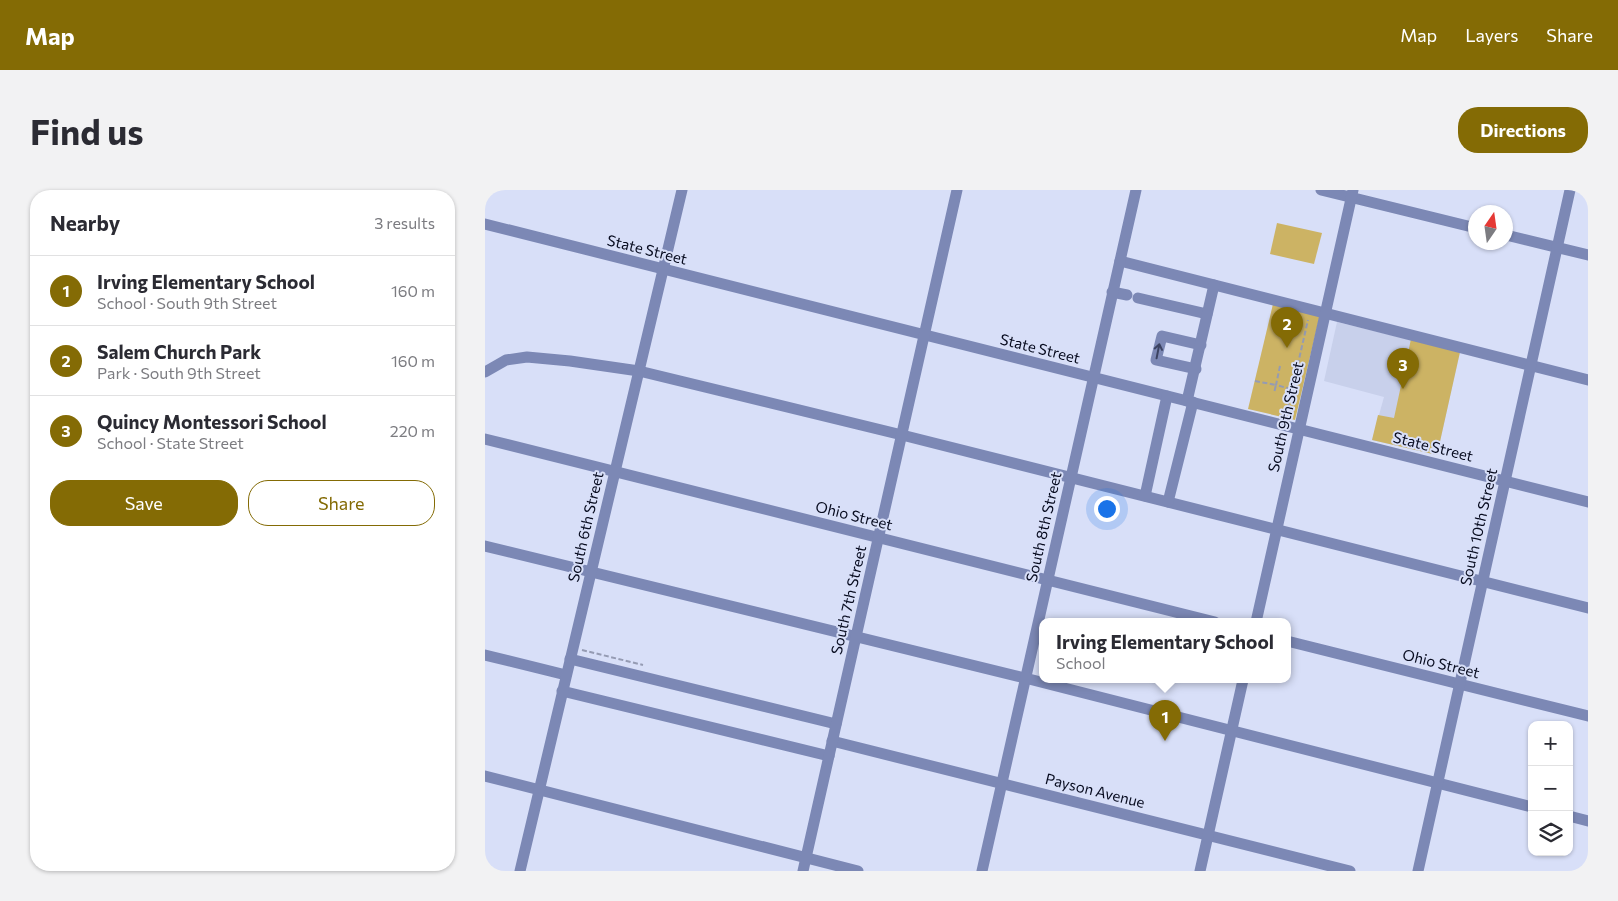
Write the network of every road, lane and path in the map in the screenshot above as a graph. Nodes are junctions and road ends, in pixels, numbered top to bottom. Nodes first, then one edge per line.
1 (682, 190) edge
2 (957, 190) edge
3 (1136, 190) edge
4 (1321, 190) edge
5 (1570, 190) edge
6 (1352, 194) edge
7 (485, 224) edge
8 (1468, 226) edge
9 (1513, 237) edge
10 (1557, 248) junction
11 (1588, 255) edge
12 (1119, 261) junction
13 (663, 269) junction
14 (1214, 284) junction
15 (1112, 292) junction
16 (1311, 309) junction
17 (1325, 313) junction
18 (1207, 314) junction
19 (924, 335) junction
20 (1201, 346) junction
21 (1280, 366) dead end
22 (1531, 366) junction
23 (1196, 368) junction
24 (639, 371) junction
25 (485, 372) edge
26 (1093, 377) junction
27 (1588, 380) edge
28 (1255, 381) dead end
29 (1276, 386) junction
30 (1292, 389) junction
31 (1274, 393) dead end
32 (1307, 393) junction
33 (1167, 396) junction
34 (1190, 402) junction
35 (1284, 425) junction
36 (1299, 429) junction
37 (902, 435) junction
38 (485, 439) edge
39 (615, 472) junction
40 (1071, 477) junction
41 (1505, 481) junction
42 (1145, 496) junction
43 (1167, 502) junction
44 (1588, 502) edge
45 (1276, 530) junction
46 (879, 538) junction
47 (485, 546) edge
48 (591, 571) junction
49 (1047, 580) junction
50 (1483, 581) junction
51 (1588, 608) edge
52 (1199, 618) edge
53 (1257, 618) edge
54 (856, 636) junction
55 (1291, 641) edge
56 (485, 655) edge
57 (570, 659) junction
58 (566, 675) junction
59 (1025, 678) junction
60 (1039, 682) edge
61 (1044, 683) edge
62 (1242, 683) edge
63 (1460, 684) junction
64 (563, 691) junction
65 (1588, 716) edge
66 (836, 724) junction
67 (1231, 731) junction
68 (832, 741) junction
69 (829, 756) junction
70 (485, 776) edge
71 (1438, 783) junction
72 (1002, 784) junction
73 (539, 789) junction
74 (1528, 806) edge
75 (1573, 817) edge
76 (1588, 821) edge
77 (1208, 835) junction
78 (805, 858) junction
79 (520, 871) edge
80 (803, 871) edge
81 (858, 871) edge
82 (982, 871) edge
83 (1199, 871) edge
84 (1350, 871) edge
85 (1418, 871) edge

1 - 13 street, South 6th Street
2 - 19 street, South 7th Street
3 - 12 street, South 8th Street
4 - 6 street
5 - 10 street, South 10th Street
6 - 8 street
6 - 17 street, South 9th Street
7 - 13 street, State Street
9 - 10 street
10 - 11 street
10 - 22 street, South 10th Street
12 - 14 street
12 - 15 street, South 8th Street
13 - 19 street, State Street
13 - 24 street, South 6th Street
14 - 16 street
14 - 18 street
15 - 18 street
15 - 26 street, South 8th Street
16 - 17 street
16 - 30 path
17 - 22 street
17 - 32 street, South 9th Street
18 - 20 street
19 - 26 street, State Street
19 - 37 street, South 7th Street
20 - 23 street
23 -> 20 street
21 - 29 path
22 - 27 street
22 - 41 street, South 10th Street
23 - 34 street
24 - 25 street
24 - 37 street
24 - 39 street, South 6th Street
26 - 33 street, State Street
26 - 40 street, South 8th Street
28 - 29 path
29 - 30 path
29 - 31 path
30 - 32 path
30 - 35 path
32 - 36 street, South 9th Street
33 - 34 street, State Street
33 - 42 street
34 - 35 street, State Street
34 - 43 street
35 - 36 street, State Street
36 - 41 street, State Street
36 - 45 street, South 9th Street
37 - 40 street
37 - 46 street, South 7th Street
38 - 39 street, Ohio Street
39 - 46 street, Ohio Street
39 - 48 street, South 6th Street
40 - 42 street
40 - 49 street, South 8th Street
41 - 44 street, State Street
41 - 50 street, South 10th Street
42 - 43 street
43 - 45 street
45 - 50 street
45 - 53 street, South 9th Street
46 - 49 street, Ohio Street
46 - 54 street, South 7th Street
47 - 48 street
48 - 54 street
48 - 57 street, South 6th Street
49 - 52 street, Ohio Street
49 - 59 street, South 8th Street
50 - 51 street
50 - 63 street, South 10th Street
54 - 59 street
54 - 66 street, South 7th Street
55 - 63 street, Ohio Street
56 - 58 street
57 - 58 street, South 6th Street
57 - 66 street
58 - 64 street, South 6th Street
59 - 60 street
59 - 72 street, South 8th Street
61 - 67 street
62 - 67 street
63 - 65 street, Ohio Street
63 - 71 street, South 10th Street
64 - 69 street
64 - 73 street, South 6th Street
66 - 68 street, South 7th Street
67 - 71 street
67 - 77 street
68 - 69 street, South 7th Street
68 - 72 street, Payson Avenue
69 - 78 street, South 7th Street
70 - 73 street
71 - 74 street
71 - 85 street, South 10th Street
72 - 77 street, Payson Avenue
72 - 82 street, South 8th Street
73 - 78 street
73 - 79 street, South 6th Street
75 - 76 street
77 - 83 street
77 - 84 street, Payson Avenue
78 - 80 street, South 7th Street
78 - 81 street

